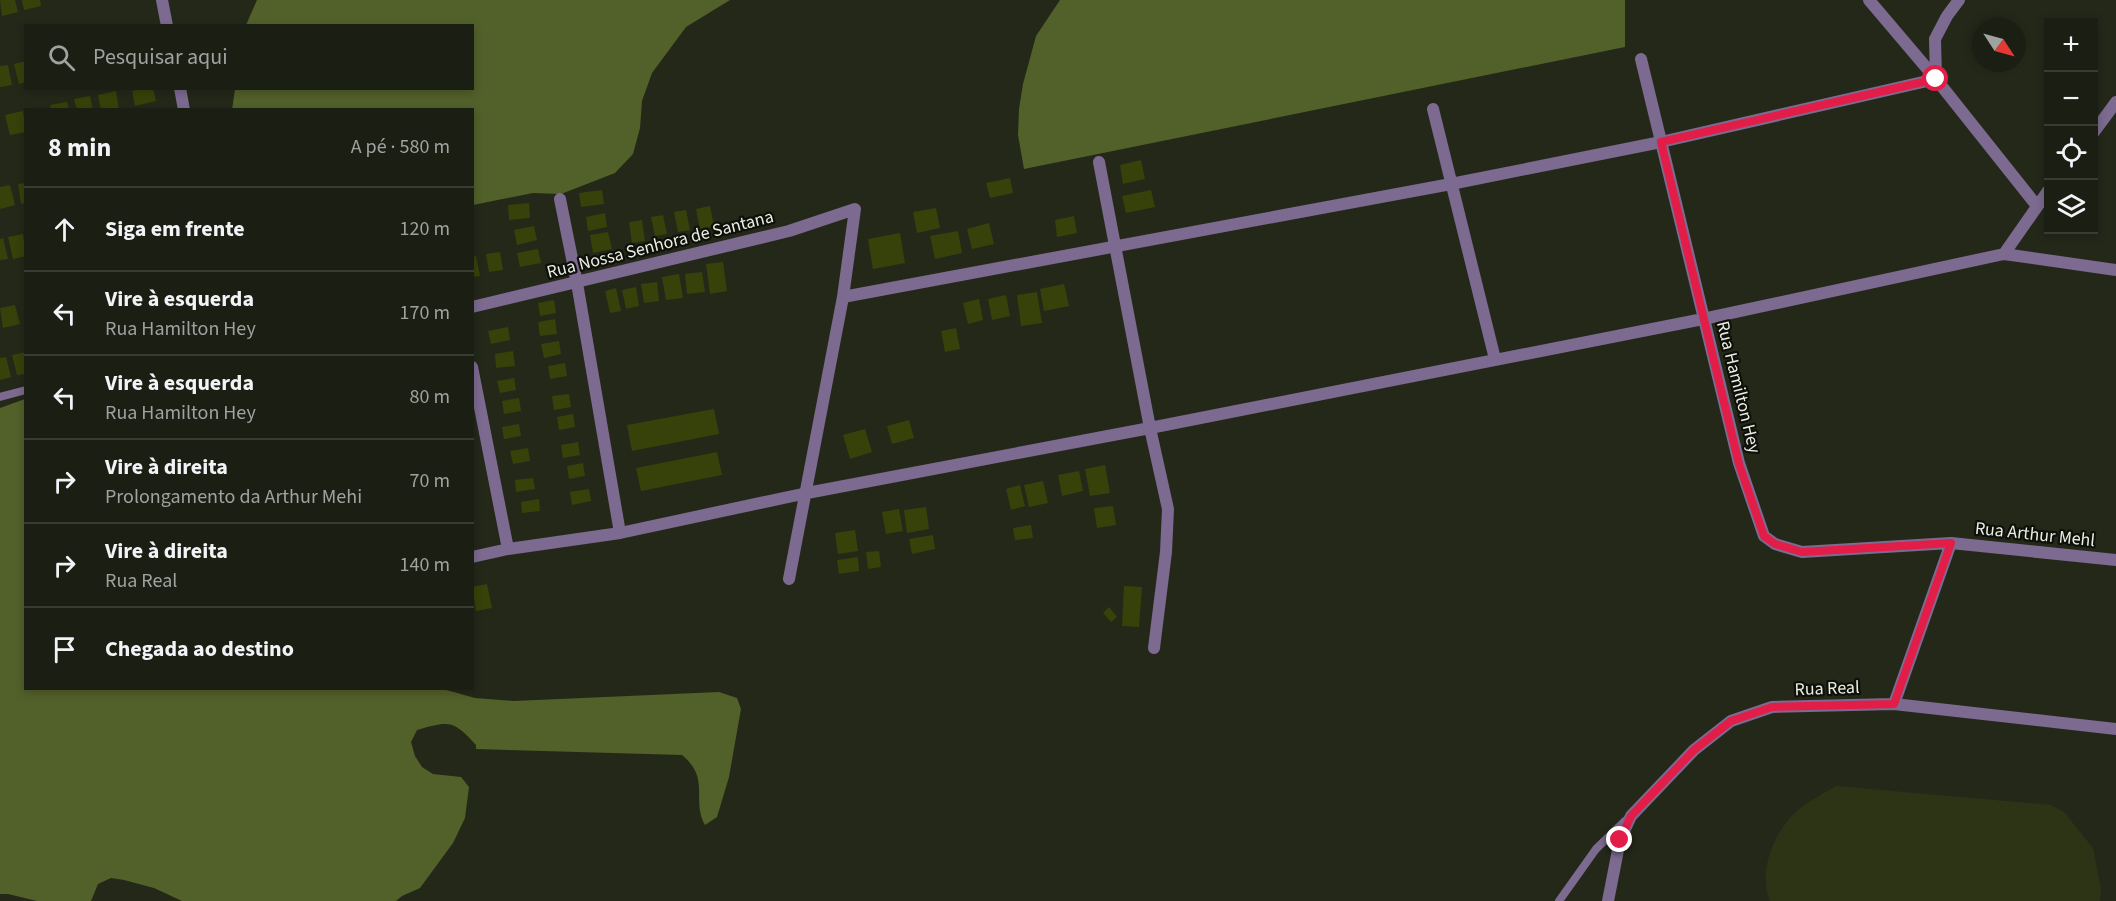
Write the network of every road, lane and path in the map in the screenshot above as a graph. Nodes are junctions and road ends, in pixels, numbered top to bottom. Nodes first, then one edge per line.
1 (162, 0) edge
2 (1869, 0) edge
3 (1959, 0) edge
4 (167, 24) edge
5 (1641, 59) dead end
6 (1936, 79) junction
7 (180, 90) edge
8 (2116, 102) edge
9 (184, 108) edge
10 (1433, 109) dead end
11 (2098, 127) edge
12 (1661, 142) junction
13 (1099, 162) dead end
14 (1451, 184) junction
15 (2044, 197) edge
16 (560, 199) dead end
17 (2037, 206) junction
18 (1116, 246) junction
19 (2004, 254) junction
20 (2116, 270) edge
21 (577, 282) junction
22 (843, 297) junction
23 (474, 308) edge
24 (1703, 319) junction
25 (1495, 359) junction
26 (474, 377) edge
27 (24, 391) edge
28 (0, 397) edge
29 (1150, 428) junction
30 (807, 493) junction
31 (620, 533) junction
32 (1951, 543) junction
33 (508, 549) junction
34 (474, 557) edge
35 (2116, 560) edge
36 (789, 579) dead end
37 (1154, 648) dead end
38 (1894, 704) junction
39 (2116, 729) edge
40 (1631, 816) junction
41 (1559, 901) edge
42 (1608, 901) edge

1 - 4 street
2 - 6 street
3 - 6 street
5 - 12 street, Rua Hamilton Hey
6 - 12 street
6 - 17 street
7 - 9 street
8 - 11 street
10 - 14 street
12 - 14 street
12 - 24 street, Rua Hamilton Hey
13 - 18 street
14 - 18 street
14 - 25 street
15 - 17 street
16 - 21 street
17 - 19 street
18 - 22 street
18 - 29 street
19 - 20 street
19 - 24 street
21 - 22 street, Rua Nossa Senhora de Santana
21 - 23 street, Rua Nossa Senhora de Santana
21 - 31 street
22 - 30 street
24 - 25 street
24 - 32 street, Rua Hamilton Hey
25 - 29 street
26 - 33 street
27 - 28 lane
29 - 30 street
29 - 37 street
30 - 31 street
30 - 36 street
31 - 33 street
32 - 35 street, Rua Arthur Mehl
32 - 38 street
33 - 34 street
38 - 39 street, Rua Real
38 - 40 street, Rua Real
40 - 41 lane
40 - 42 street, Rua Real

